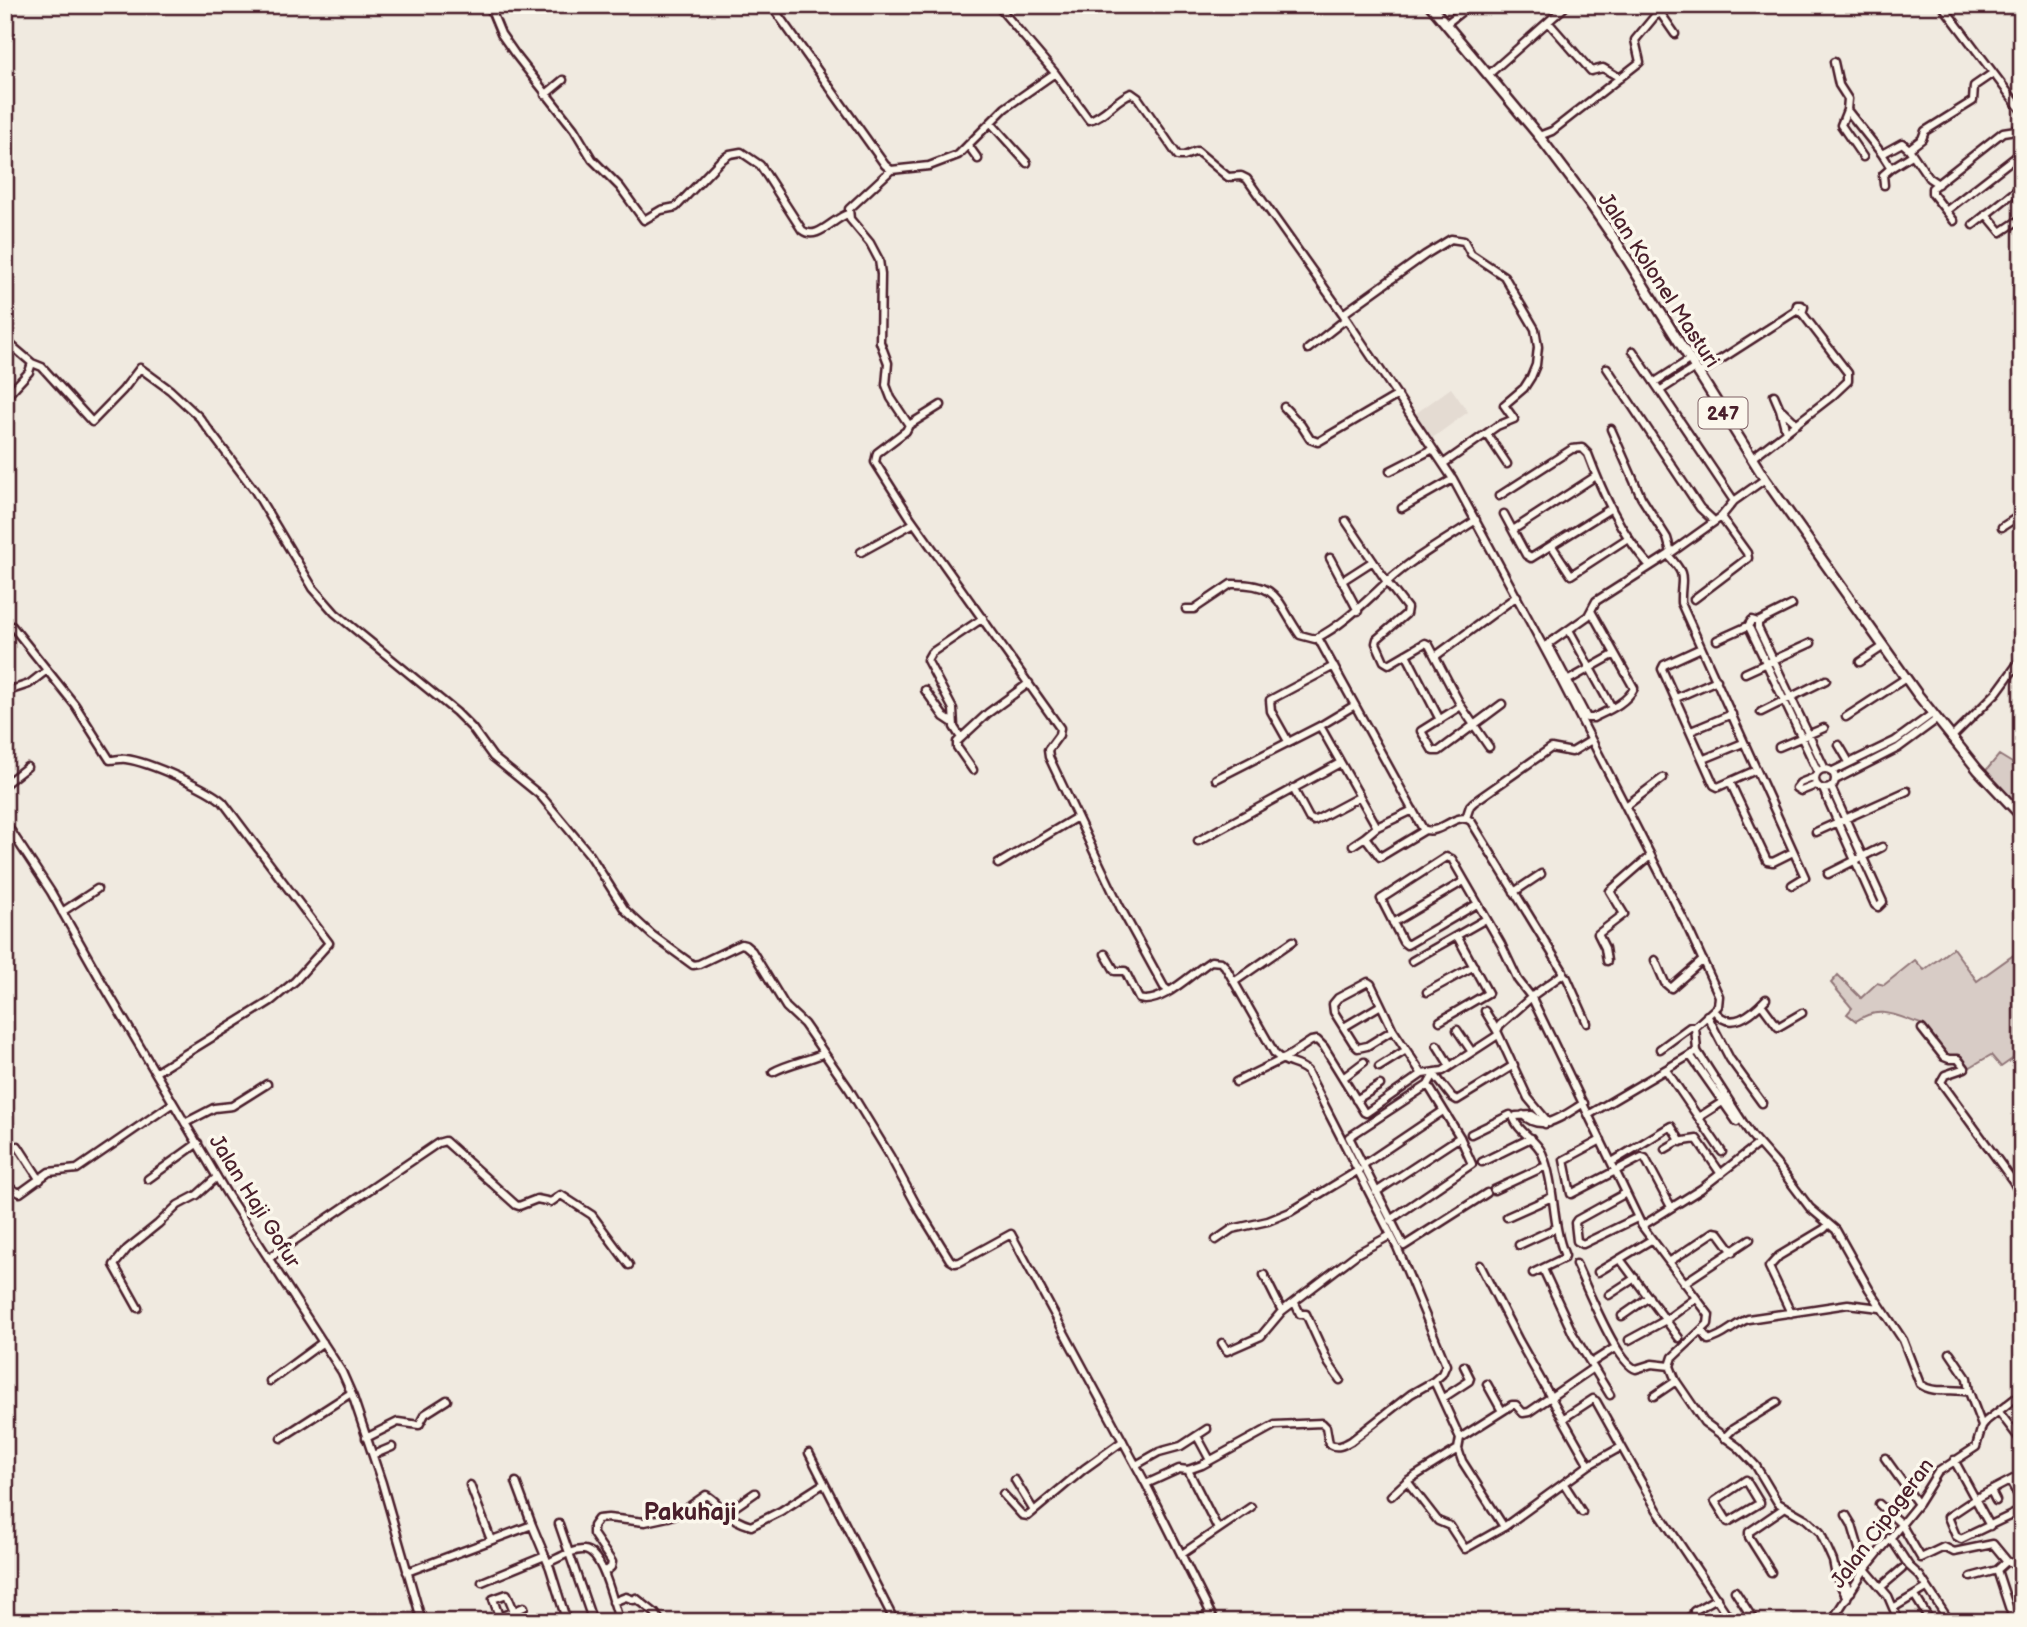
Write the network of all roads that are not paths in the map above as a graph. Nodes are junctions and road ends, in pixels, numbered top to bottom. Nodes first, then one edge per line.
1 (489, 5) edge
2 (771, 5) edge
3 (997, 5) edge
4 (1430, 5) edge
5 (1470, 5) edge
6 (1567, 5) edge
7 (1942, 5) edge
8 (1662, 8) edge
9 (1549, 23) junction
10 (1446, 24) junction
11 (1675, 34) dead end
12 (1834, 62) dead end
13 (1055, 73) junction
14 (1993, 73) junction
15 (1489, 75) junction
16 (1620, 78) junction
17 (563, 80) dead end
18 (545, 94) junction
19 (1847, 110) junction
20 (2022, 111) edge
21 (991, 123) junction
22 (2022, 129) edge
23 (1539, 136) junction
24 (968, 145) junction
25 (1911, 152) junction
26 (2022, 152) edge
27 (1882, 154) junction
28 (1863, 158) dead end
29 (978, 159) dead end
30 (1027, 163) dead end
31 (1891, 168) junction
32 (891, 170) junction
33 (1938, 184) junction
34 (1884, 185) dead end
35 (2022, 186) edge
36 (1946, 211) junction
37 (848, 214) junction
38 (1986, 214) junction
39 (2022, 218) edge
40 (1954, 221) dead end
41 (1973, 225) dead end
42 (1344, 317) junction
43 (5, 340) edge
44 (1308, 349) dead end
45 (1633, 351) dead end
46 (32, 363) junction
47 (1694, 367) junction
48 (1607, 368) dead end
49 (1675, 369) junction
50 (1680, 377) junction
51 (1655, 382) junction
52 (1661, 390) junction
53 (1773, 395) dead end
54 (1398, 396) junction
55 (5, 398) edge
56 (941, 405) dead end
57 (1284, 407) dead end
58 (1780, 409) junction
59 (1797, 424) junction
60 (909, 425) junction
61 (1611, 429) dead end
62 (1786, 432) junction
63 (1486, 434) junction
64 (1433, 449) junction
65 (1752, 458) junction
66 (1443, 464) junction
67 (1507, 464) dead end
68 (1390, 471) dead end
69 (1596, 476) junction
70 (1453, 479) junction
71 (1765, 479) junction
72 (1499, 496) dead end
73 (1734, 501) junction
74 (1402, 508) dead end
75 (1610, 509) junction
76 (1503, 514) dead end
77 (2022, 514) edge
78 (1721, 517) junction
79 (1346, 520) dead end
80 (1476, 520) junction
81 (1714, 521) junction
82 (915, 523) junction
83 (2001, 527) dead end
84 (1513, 530) junction
85 (1628, 538) junction
86 (1552, 547) junction
87 (861, 552) dead end
88 (1670, 553) junction
89 (1329, 558) dead end
90 (1373, 561) junction
91 (1648, 565) junction
92 (1342, 581) junction
93 (1387, 582) junction
94 (1517, 596) junction
95 (1694, 599) dead end
96 (1792, 605) dead end
97 (1186, 609) dead end
98 (1358, 611) junction
99 (1591, 611) junction
100 (983, 618) junction
101 (1758, 625) junction
102 (12, 626) dead end
103 (1749, 627) junction
104 (1569, 630) junction
105 (1318, 638) junction
106 (1717, 640) dead end
107 (1811, 643) dead end
108 (1546, 645) junction
109 (1884, 646) junction
110 (1701, 648) junction
111 (1406, 654) junction
112 (1615, 654) junction
113 (1437, 655) junction
114 (2022, 658) edge
115 (1860, 662) dead end
116 (1771, 664) junction
117 (1334, 666) junction
118 (1590, 669) junction
119 (47, 670) junction
120 (1745, 673) dead end
121 (1906, 678) junction
122 (1717, 680) junction
123 (1826, 680) dead end
124 (1567, 681) junction
125 (1029, 683) junction
126 (925, 690) dead end
127 (5, 692) edge
128 (1676, 698) junction
129 (1789, 702) junction
130 (1502, 704) dead end
131 (1355, 705) junction
132 (1461, 706) junction
133 (1612, 708) junction
134 (1761, 712) dead end
135 (1732, 714) junction
136 (1846, 717) dead end
137 (1934, 717) junction
138 (1440, 720) junction
139 (953, 723) junction
140 (1473, 725) junction
141 (1320, 726) junction
142 (1920, 727) junction
143 (1824, 729) dead end
144 (1691, 731) junction
145 (1951, 737) junction
146 (961, 738) junction
147 (1807, 739) junction
148 (1590, 741) junction
149 (1289, 743) junction
150 (1743, 743) junction
151 (1839, 745) dead end
152 (1489, 747) dead end
153 (1779, 747) dead end
154 (1866, 754) junction
155 (1704, 759) junction
156 (1340, 762) junction
157 (1849, 762) junction
158 (1871, 762) junction
159 (27, 767) dead end
160 (972, 770) dead end
161 (1756, 770) junction
162 (1821, 777) junction
163 (1663, 778) dead end
164 (1216, 779) dead end
165 (1835, 779) junction
166 (1730, 782) junction
167 (5, 784) edge
168 (1831, 787) junction
169 (1293, 788) junction
170 (1907, 791) dead end
171 (1359, 797) junction
172 (1626, 806) junction
173 (1413, 810) junction
174 (1077, 817) junction
175 (2022, 817) edge
176 (1466, 818) junction
177 (5, 821) edge
178 (1843, 821) junction
179 (1377, 827) junction
180 (1425, 830) junction
181 (1816, 832) dead end
182 (1365, 837) junction
183 (1198, 841) dead end
184 (1353, 845) dead end
185 (1882, 847) dead end
186 (1793, 852) junction
187 (1649, 857) junction
188 (1857, 858) junction
189 (998, 864) dead end
190 (1541, 874) dead end
191 (1828, 874) dead end
192 (1464, 881) junction
193 (1792, 885) dead end
194 (97, 889) dead end
195 (1514, 892) junction
196 (1477, 904) junction
197 (62, 912) junction
198 (1486, 919) junction
199 (1393, 922) junction
200 (1457, 936) junction
201 (1293, 941) dead end
202 (1105, 954) dead end
203 (1655, 960) dead end
204 (1703, 960) junction
205 (1412, 961) dead end
206 (1607, 961) dead end
207 (1474, 966) junction
208 (1563, 974) junction
209 (1234, 982) junction
210 (1169, 991) junction
211 (1427, 992) dead end
212 (1532, 998) junction
213 (1381, 1005) junction
214 (1714, 1010) junction
215 (1485, 1012) dead end
216 (1802, 1013) dead end
217 (1707, 1015) junction
218 (1440, 1021) dead end
219 (1587, 1023) dead end
220 (1344, 1027) junction
221 (1695, 1027) junction
222 (1922, 1029) dead end
223 (1393, 1030) junction
224 (1457, 1030) dead end
225 (1498, 1033) junction
226 (1437, 1045) dead end
227 (1660, 1049) dead end
228 (1406, 1050) junction
229 (1472, 1052) junction
230 (824, 1053) junction
231 (1693, 1053) junction
232 (1292, 1054) junction
233 (1280, 1060) junction
234 (1364, 1062) dead end
235 (1514, 1065) junction
236 (1299, 1066) junction
237 (1450, 1066) junction
238 (1379, 1067) dead end
239 (1666, 1070) junction
240 (156, 1072) junction
241 (773, 1072) dead end
242 (1422, 1074) junction
243 (1434, 1074) junction
244 (1343, 1078) junction
245 (1236, 1083) dead end
246 (267, 1084) dead end
247 (1380, 1085) dead end
248 (1428, 1085) junction
249 (1356, 1100) junction
250 (1725, 1100) junction
251 (173, 1103) junction
252 (1584, 1103) junction
253 (1762, 1103) dead end
254 (1443, 1111) junction
255 (1590, 1114) junction
256 (1516, 1116) junction
257 (1699, 1117) junction
258 (185, 1122) junction
259 (1547, 1123) junction
260 (1740, 1126) dead end
261 (1471, 1134) dead end
262 (1460, 1137) junction
263 (1531, 1138) junction
264 (1601, 1140) junction
265 (1681, 1142) junction
266 (198, 1143) junction
267 (1758, 1144) junction
268 (18, 1146) dead end
269 (1665, 1149) dead end
270 (1721, 1152) dead end
271 (1482, 1162) dead end
272 (1612, 1162) junction
273 (1546, 1166) junction
274 (1361, 1168) junction
275 (1616, 1170) junction
276 (1721, 1174) junction
277 (2022, 1174) edge
278 (217, 1177) junction
279 (148, 1179) dead end
280 (40, 1180) junction
281 (2013, 1181) junction
282 (5, 1186) edge
283 (1494, 1189) dead end
284 (1376, 1192) junction
285 (1487, 1192) dead end
286 (1626, 1193) junction
287 (1552, 1197) junction
288 (2022, 1197) edge
289 (1379, 1204) junction
290 (1670, 1205) dead end
291 (1507, 1217) dead end
292 (1637, 1218) junction
293 (1390, 1220) junction
294 (1829, 1224) junction
295 (1642, 1226) junction
296 (1556, 1228) junction
297 (1391, 1235) junction
298 (1750, 1239) dead end
299 (1216, 1240) dead end
300 (1651, 1240) junction
301 (1519, 1245) dead end
302 (1733, 1252) junction
303 (269, 1258) junction
304 (1620, 1259) junction
305 (1669, 1262) junction
306 (1576, 1264) dead end
307 (629, 1265) dead end
308 (1480, 1265) dead end
309 (1543, 1269) junction
310 (1598, 1272) dead end
311 (1533, 1273) dead end
312 (1264, 1275) dead end
313 (1635, 1278) junction
314 (1684, 1283) junction
315 (1609, 1295) dead end
316 (1648, 1297) junction
317 (1696, 1298) junction
318 (1295, 1303) junction
319 (138, 1308) dead end
320 (1880, 1308) junction
321 (1282, 1311) junction
322 (1791, 1313) junction
323 (1622, 1316) dead end
324 (1665, 1320) junction
325 (1702, 1330) junction
326 (1679, 1338) dead end
327 (1629, 1340) dead end
328 (323, 1342) junction
329 (1222, 1343) dead end
330 (1616, 1347) junction
331 (1950, 1353) dead end
332 (1464, 1366) dead end
333 (1592, 1366) junction
334 (1670, 1366) junction
335 (1340, 1380) dead end
336 (270, 1381) dead end
337 (1434, 1381) junction
338 (1676, 1381) junction
339 (1488, 1384) dead end
340 (1969, 1392) junction
341 (351, 1393) junction
342 (2022, 1393) edge
343 (1610, 1395) dead end
344 (1552, 1396) junction
345 (1654, 1396) dead end
346 (1443, 1398) junction
347 (447, 1400) dead end
348 (1777, 1402) dead end
349 (1502, 1411) junction
350 (1999, 1412) junction
351 (1564, 1418) junction
352 (1982, 1426) junction
353 (1207, 1429) dead end
354 (1197, 1436) junction
355 (281, 1438) dead end
356 (366, 1438) junction
357 (1460, 1438) junction
358 (1724, 1438) junction
359 (1123, 1441) junction
360 (2022, 1442) edge
361 (392, 1447) dead end
362 (1620, 1447) junction
363 (1458, 1448) junction
364 (809, 1453) dead end
365 (373, 1455) junction
366 (1885, 1458) dead end
367 (1954, 1460) junction
368 (1210, 1461) junction
369 (1136, 1465) junction
370 (1589, 1465) junction
371 (1188, 1470) junction
372 (2019, 1476) dead end
373 (1015, 1480) dead end
374 (1407, 1481) junction
375 (2010, 1481) junction
376 (516, 1482) dead end
377 (823, 1484) junction
378 (1146, 1484) junction
379 (1563, 1484) junction
380 (470, 1485) dead end
381 (1768, 1488) junction
382 (1991, 1491) junction
383 (755, 1493) dead end
384 (1755, 1493) junction
385 (1003, 1494) dead end
386 (1391, 1496) dead end
387 (1975, 1499) junction
388 (1996, 1502) dead end
389 (2022, 1502) edge
390 (1879, 1504) dead end
391 (1918, 1504) junction
392 (1251, 1507) dead end
393 (1784, 1508) junction
394 (2022, 1510) edge
395 (1034, 1511) junction
396 (1582, 1512) dead end
397 (726, 1513) junction
398 (1846, 1515) dead end
399 (559, 1524) dead end
400 (1902, 1524) junction
401 (532, 1525) junction
402 (1990, 1526) junction
403 (1504, 1527) junction
404 (1218, 1529) junction
405 (1890, 1537) junction
406 (491, 1540) junction
407 (570, 1553) junction
408 (1182, 1554) junction
409 (547, 1559) junction
410 (2007, 1561) junction
411 (1865, 1569) junction
412 (1902, 1569) dead end
413 (1997, 1570) junction
414 (407, 1572) junction
415 (1771, 1572) dead end
416 (604, 1573) junction
417 (2022, 1573) edge
418 (1971, 1577) dead end
419 (482, 1582) dead end
420 (1881, 1587) junction
421 (1925, 1589) dead end
422 (1735, 1591) dead end
423 (1849, 1595) junction
424 (1915, 1596) junction
425 (1717, 1598) junction
426 (613, 1602) junction
427 (524, 1607) dead end
428 (1893, 1608) junction
429 (514, 1611) junction
430 (1210, 1613) junction
431 (500, 1619) edge
432 (1685, 1620) edge
433 (422, 1622) edge
434 (488, 1622) edge
435 (567, 1622) edge
436 (593, 1622) edge
437 (620, 1622) edge
438 (661, 1622) edge
439 (895, 1622) edge
440 (1195, 1622) edge
441 (1215, 1622) edge
442 (1732, 1622) edge
443 (1755, 1622) edge
444 (1831, 1622) edge
445 (1899, 1622) edge
446 (1931, 1622) edge
447 (1950, 1622) edge
448 (2014, 1622) edge

1 - 18 street
2 - 32 street
3 - 13 street
4 - 10 main road, Jalan Kolonel Masturi / 247
5 - 10 street
6 - 9 street
7 - 14 street
8 - 11 street
8 - 16 street
9 - 15 street
9 - 16 street
10 - 15 main road, Jalan Kolonel Masturi / 247
12 - 19 street
13 - 21 street
13 - 42 street
14 - 20 street
14 - 25 street
15 - 23 main road, Jalan Kolonel Masturi / 247
16 - 23 street
17 - 18 street
18 - 37 street
19 - 27 street
19 - 28 street
21 - 24 street
21 - 30 street
22 - 33 street
23 - 47 main road, Jalan Kolonel Masturi / 247
24 - 29 street
24 - 32 street
25 - 27 street
25 - 31 street
25 - 33 street
26 - 36 street
27 - 31 street
31 - 34 street
32 - 37 street
33 - 36 street
35 - 38 street
36 - 40 street
37 - 60 street
38 - 39 street
38 - 41 street
42 - 44 street
42 - 54 street
42 - 63 street
43 - 46 street
45 - 51 street
46 - 55 street
46 - 230 street
47 - 49 street
47 - 50 street
47 - 59 street
47 - 65 main road, Jalan Kolonel Masturi / 247
48 - 81 street
49 - 50 street
49 - 51 street
50 - 52 street
51 - 52 street
52 - 73 street
53 - 58 street
54 - 57 street
54 - 64 street
56 - 60 street
58 - 59 street
58 - 62 street
59 - 62 street
60 - 82 street
61 - 88 street
62 - 65 street
63 - 66 street
63 - 67 street
64 - 66 street
64 - 68 street
65 - 71 main road, Jalan Kolonel Masturi / 247
66 - 70 street
69 - 72 street
69 - 75 street
69 - 84 street
70 - 74 street
70 - 80 street
71 - 73 street
71 - 109 main road, Jalan Kolonel Masturi / 247
73 - 78 street
75 - 85 street
75 - 86 street
76 - 84 street
77 - 83 street
78 - 81 street
78 - 95 street
79 - 90 street
80 - 93 street
80 - 94 street
81 - 88 street
82 - 87 street
82 - 100 street
84 - 86 street
85 - 86 street
85 - 91 street
88 - 91 street
88 - 110 street
89 - 92 street
90 - 92 street
90 - 93 street
91 - 99 street
92 - 98 street
93 - 98 street
93 - 111 street
94 - 108 street
94 - 113 street
96 - 101 street
97 - 105 street
98 - 105 street
99 - 104 street
99 - 112 street
100 - 125 street
100 - 139 street
101 - 103 street
101 - 116 street
102 - 119 street
103 - 106 street
103 - 116 street
104 - 108 street
104 - 118 street
105 - 117 street
107 - 116 street
108 - 124 street
108 - 148 street
109 - 115 street
109 - 121 main road, Jalan Kolonel Masturi / 247
110 - 122 street
110 - 128 street
111 - 113 street
111 - 138 street
112 - 118 street
112 - 133 street
113 - 132 street
114 - 145 street
116 - 120 street
116 - 129 street
117 - 131 street
117 - 149 street
118 - 124 street
118 - 133 street
119 - 127 street
119 - 240 street
121 - 136 street
121 - 137 main road, Jalan Kolonel Masturi / 247
122 - 128 street
122 - 135 street
123 - 129 street
124 - 133 street
125 - 146 street
125 - 174 street
126 - 139 street
128 - 144 street
129 - 134 street
129 - 147 street
130 - 140 street
131 - 141 street
131 - 173 street
132 - 138 street
132 - 140 street
135 - 144 street
135 - 150 street
137 - 142 street
137 - 145 main road, Jalan Kolonel Masturi / 247
138 - 140 street
139 - 146 street
140 - 152 street
141 - 149 street
141 - 156 street
142 - 154 street
142 - 158 street
143 - 147 street
144 - 155 street
145 - 175 main road, Jalan Kolonel Masturi / 247
146 - 160 street
147 - 153 street
147 - 162 street
148 - 172 street
148 - 176 street
149 - 164 street
150 - 155 street
150 - 161 street
151 - 157 street
154 - 157 street
154 - 158 street
155 - 166 street
156 - 169 street
156 - 171 street
157 - 162 street
158 - 165 street
159 - 167 street
161 - 166 street
161 - 186 street
162 - 165 street
162 - 168 street
162 - 178 street
163 - 172 street
165 - 168 street
166 - 186 street
168 - 178 street
169 - 171 street
169 - 183 street
170 - 178 street
171 - 179 street
172 - 187 street
173 - 179 street
173 - 180 street
174 - 189 street
174 - 210 street
176 - 180 street
176 - 195 street
177 - 197 street, Jalan Haji Gofur
178 - 181 street
178 - 188 street
179 - 182 street
180 - 182 street
182 - 184 street
185 - 188 street
186 - 193 street
187 - 204 street
187 - 206 street
188 - 188 street
188 - 191 street
190 - 195 street
192 - 196 street
192 - 199 street
192 - 199 street
194 - 197 street
195 - 208 street
196 - 198 street
196 - 199 street
197 - 240 street, Jalan Haji Gofur
198 - 200 street
198 - 212 street
200 - 205 street
200 - 207 street
201 - 209 street
202 - 210 street
203 - 204 street
204 - 214 street
207 - 211 street
207 - 218 street
208 - 212 street
208 - 219 street
209 - 210 street
209 - 233 street
212 - 225 street
212 - 252 street
213 - 220 street
213 - 220 street
213 - 223 street
214 - 216 street
214 - 217 street
215 - 225 street
217 - 221 street
217 - 253 street
220 - 223 street
221 - 227 street
221 - 231 street
222 - 281 street
223 - 228 street
224 - 229 street
225 - 229 street
225 - 235 street
226 - 237 street
228 - 238 street
228 - 242 street
229 - 237 street
230 - 241 street
230 - 359 street
231 - 239 street
231 - 250 street
232 - 233 street
232 - 236 street
232 - 244 street
233 - 236 street
233 - 245 street
234 - 244 street
235 - 243 street
235 - 259 street
236 - 274 street
237 - 243 street
239 - 255 street
239 - 257 street
240 - 251 street, Jalan Haji Gofur
242 - 243 street
242 - 249 street
243 - 248 street
244 - 249 street
246 - 258 street
247 - 249 street
248 - 254 street
248 - 274 street
250 - 257 street
250 - 260 street
250 - 267 street
251 - 258 street, Jalan Haji Gofur
251 - 280 street
252 - 255 street
252 - 259 street
254 - 262 street
254 - 274 street
255 - 264 street
256 - 259 street
256 - 261 street
256 - 263 street
257 - 270 street
258 - 266 street, Jalan Haji Gofur
262 - 284 street
262 - 293 street
263 - 271 street
263 - 273 street
264 - 272 street
264 - 275 street
265 - 269 street
265 - 272 street
265 - 276 street
266 - 278 street, Jalan Haji Gofur
266 - 279 street
267 - 276 street
267 - 294 street
268 - 280 street
272 - 275 street
273 - 283 street
273 - 287 street
274 - 284 street
274 - 289 street
274 - 299 street
275 - 286 street
275 - 290 street
276 - 295 street
277 - 281 street
278 - 303 street, Jalan Haji Gofur
278 - 319 street
280 - 282 street
281 - 288 street
284 - 289 street
285 - 293 street
286 - 292 street
286 - 292 street
287 - 291 street
287 - 296 street
289 - 293 street
289 - 297 street
292 - 295 street
294 - 320 street
294 - 322 street
295 - 300 street
296 - 301 street
296 - 309 street
297 - 318 street
297 - 337 street
298 - 302 street
300 - 304 street
300 - 305 street
302 - 305 street
302 - 314 street
303 - 307 street
303 - 328 street, Jalan Haji Gofur
304 - 310 street
304 - 313 street
305 - 314 street
306 - 330 street
308 - 344 street
309 - 311 street
309 - 333 street
312 - 321 street
313 - 315 street
313 - 316 street
314 - 317 street
316 - 323 street
316 - 324 street
317 - 324 street
317 - 325 street
318 - 321 street
318 - 335 street
320 - 322 street
320 - 340 street
321 - 329 street
322 - 325 street
324 - 326 street
324 - 327 street
325 - 334 street
328 - 336 street
328 - 341 street, Jalan Haji Gofur
330 - 333 street
330 - 334 street
331 - 340 street
332 - 346 street
333 - 343 street
333 - 344 street
334 - 338 street
337 - 346 street
337 - 368 street
338 - 345 street
338 - 358 street
339 - 349 street
340 - 352 street
341 - 355 street
341 - 356 street, Jalan Haji Gofur
342 - 350 street, Jalan Cipageran
344 - 349 street
344 - 351 street
346 - 357 street
347 - 356 street
348 - 358 street
349 - 357 street
350 - 352 street, Jalan Cipageran
350 - 360 street
351 - 362 street
351 - 370 street
352 - 367 street, Jalan Cipageran
353 - 354 street
354 - 368 street
354 - 369 street
356 - 365 street, Jalan Haji Gofur
357 - 363 street
358 - 381 street
359 - 369 street
359 - 395 street
361 - 365 street
362 - 370 street
362 - 425 street
363 - 374 street
363 - 403 street
364 - 377 street
365 - 414 street, Jalan Haji Gofur
366 - 391 street
367 - 387 street
367 - 391 street, Jalan Cipageran
368 - 371 street
369 - 378 street
370 - 379 street
371 - 378 street
371 - 404 street
372 - 375 street
373 - 395 street
374 - 386 street
374 - 403 street
375 - 382 street
375 - 389 street
376 - 401 street
377 - 397 street
377 - 439 street
378 - 408 street
379 - 396 street
379 - 403 street
380 - 406 street
381 - 384 street
381 - 393 street
382 - 387 street
382 - 388 street
383 - 397 street
384 - 384 street
385 - 395 street
387 - 402 street
387 - 402 street
390 - 400 street
391 - 400 street, Jalan Cipageran
392 - 404 street
393 - 415 street
393 - 423 street
394 - 402 street
397 - 416 street
398 - 411 street
399 - 407 street
400 - 405 street, Jalan Cipageran
400 - 410 street
401 - 406 street
401 - 409 street
404 - 408 street
405 - 411 street, Jalan Cipageran
405 - 447 street
406 - 414 street
407 - 409 street
407 - 416 street
407 - 436 street
408 - 430 street
409 - 419 street
409 - 435 street
410 - 413 street
410 - 417 street
411 - 420 street
411 - 423 street, Jalan Cipageran
412 - 420 street
413 - 418 street
413 - 448 street
414 - 433 street, Jalan Haji Gofur
416 - 426 street
420 - 428 street
421 - 424 street
422 - 443 street
423 - 444 street, Jalan Cipageran
424 - 428 street
424 - 446 street
425 - 432 street
425 - 442 street
426 - 437 street
426 - 438 street
427 - 429 street
428 - 445 street
429 - 431 street
429 - 431 street
430 - 440 street
430 - 441 street
431 - 434 street

